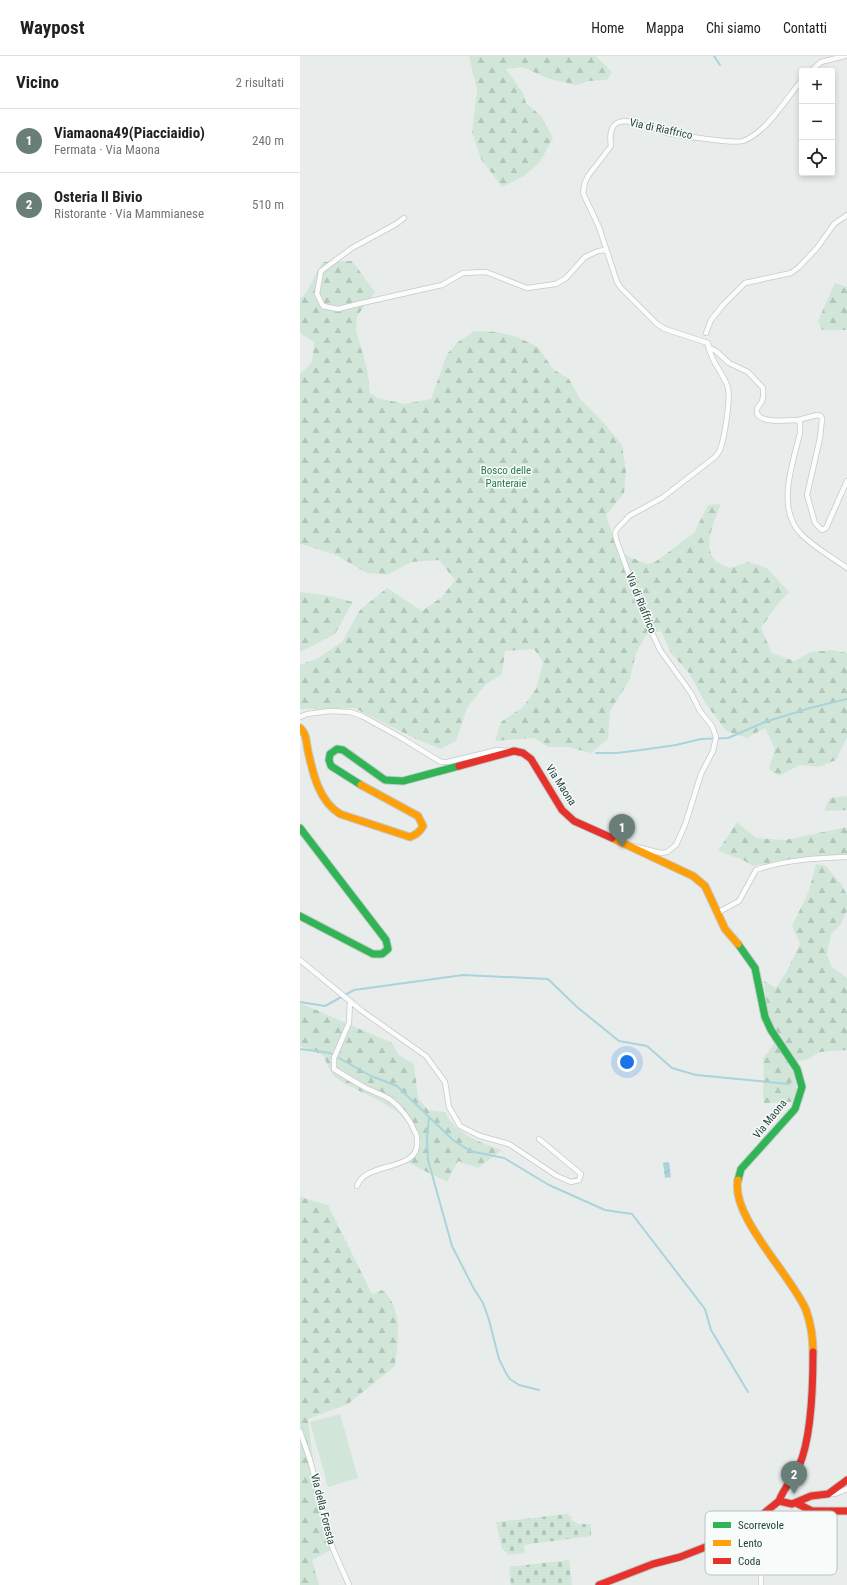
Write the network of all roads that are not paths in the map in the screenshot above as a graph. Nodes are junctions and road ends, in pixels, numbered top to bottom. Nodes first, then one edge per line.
1 (844, 56) edge
2 (814, 68) edge
3 (799, 84) edge
4 (847, 215) edge
5 (404, 218) dead end
6 (606, 250) junction
7 (704, 326) dead end
8 (706, 333) junction
9 (708, 345) junction
10 (798, 420) junction
11 (847, 481) edge
12 (847, 568) edge
13 (300, 717) edge
14 (300, 728) edge
15 (514, 751) junction
16 (300, 828) edge
17 (631, 846) junction
18 (847, 857) edge
19 (717, 913) junction
20 (300, 916) edge
21 (300, 960) edge
22 (350, 1002) junction
23 (539, 1140) dead end
24 (357, 1186) dead end
25 (300, 1431) edge
26 (847, 1480) edge
27 (847, 1489) edge
28 (828, 1494) junction
29 (779, 1501) junction
30 (796, 1503) junction
31 (767, 1511) edge
32 (847, 1511) edge
33 (705, 1548) edge
34 (349, 1585) edge
35 (599, 1585) edge

1 - 2 street
3 - 6 street, Via di Riaffrico
4 - 8 street
5 - 6 street
6 - 9 street, Via di Riaffrico
7 - 8 street
8 - 9 street
9 - 10 street, Via di Riaffrico
9 - 17 street, Via di Riaffrico
10 - 11 street
10 - 12 street
13 - 15 street, Via Maona
14 - 15 main road
15 - 17 main road, Via Maona
16 - 20 main road
17 - 19 main road, Via Maona
18 - 19 street
19 - 29 main road, Via Maona
21 - 22 street
22 - 23 street
22 - 24 street
25 - 34 street, Via della Foresta
26 - 28 main road
27 - 28 street
28 - 30 main road
29 - 30 main road
29 - 31 main road, Via Maona
30 - 32 main road
33 - 35 main road, Via Maona

